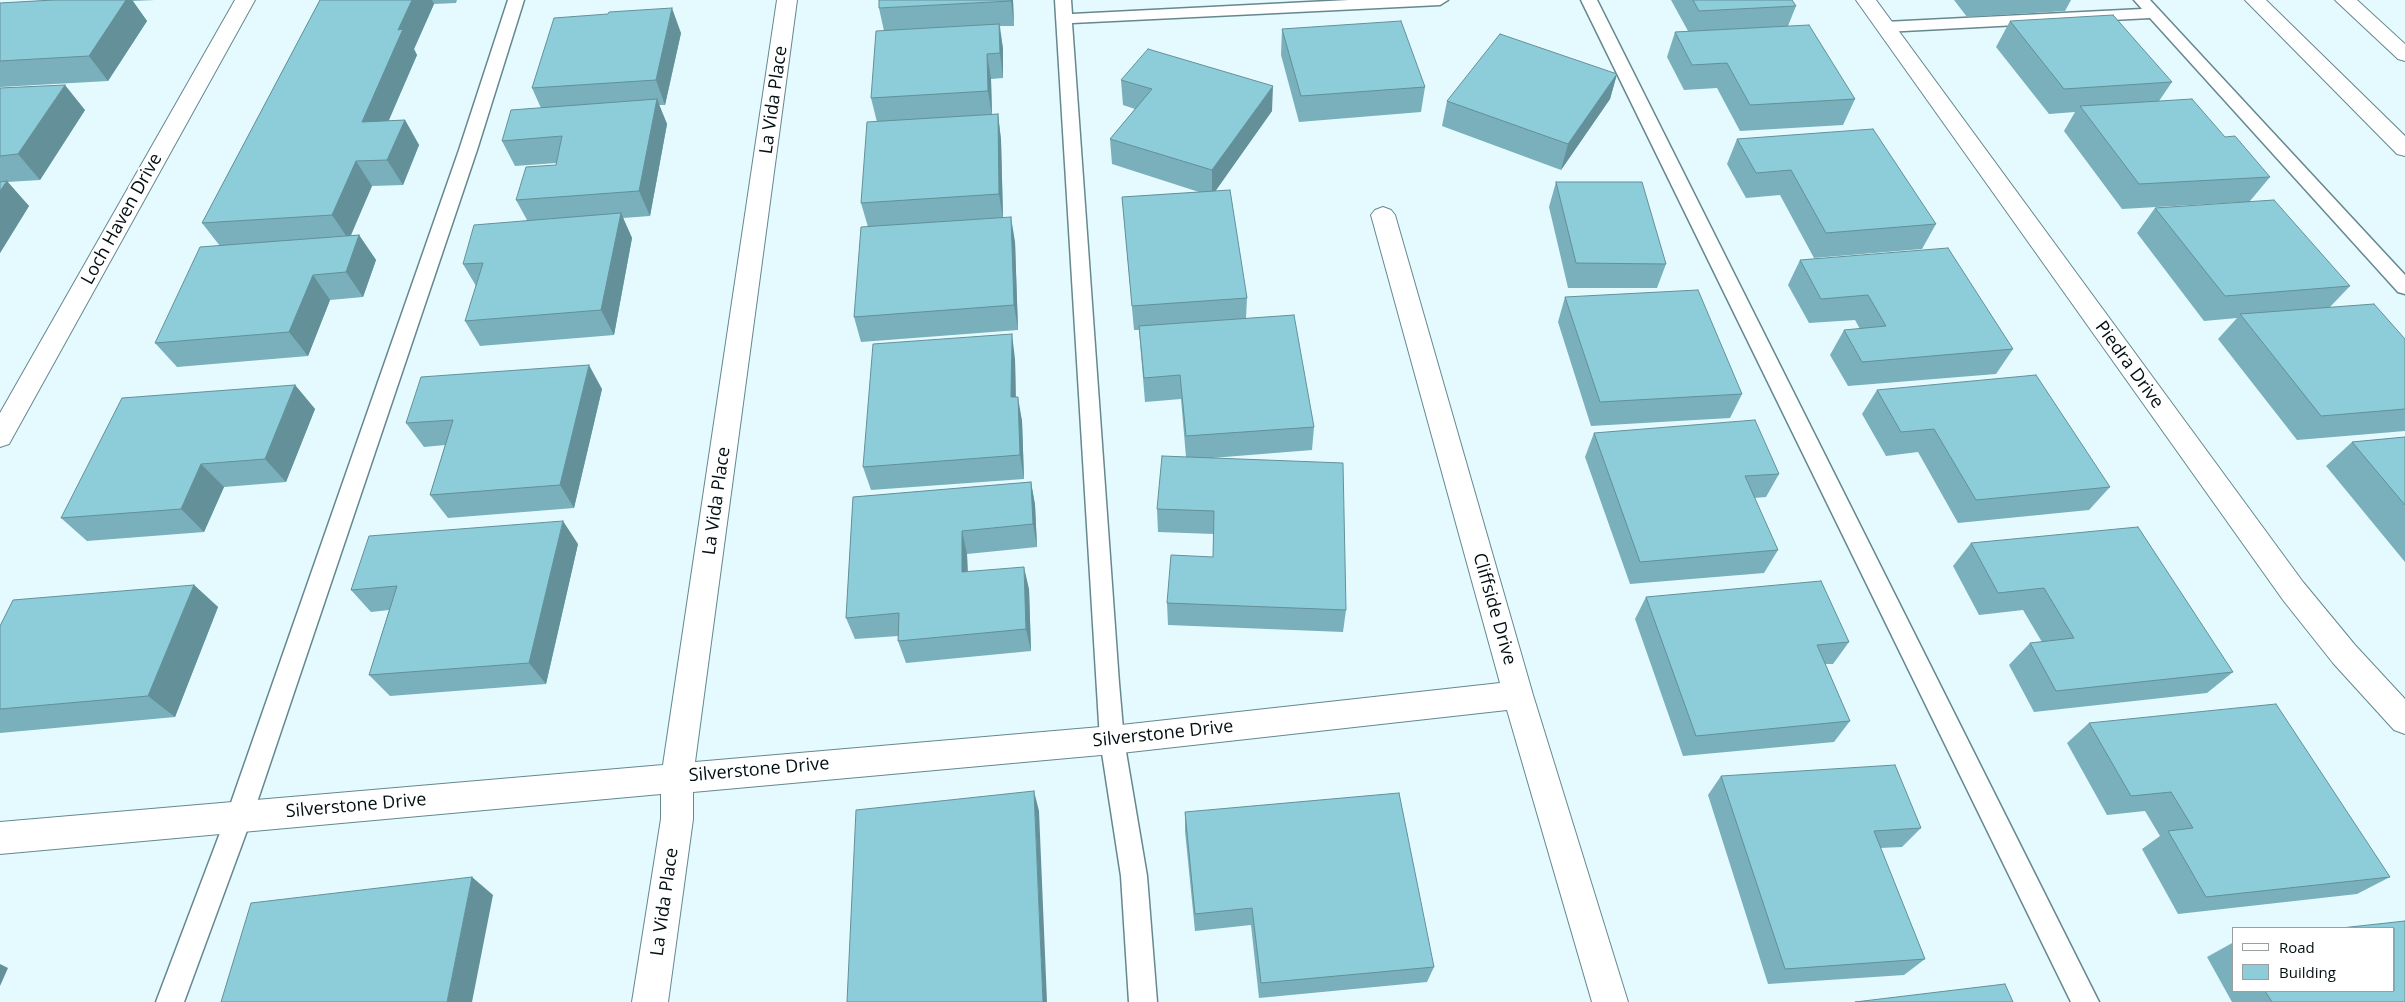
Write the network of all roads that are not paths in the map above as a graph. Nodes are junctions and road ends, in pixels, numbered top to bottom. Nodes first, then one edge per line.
1 (245, 0) edge
2 (516, 0) edge
3 (787, 0) edge
4 (1440, 0) edge
5 (1590, 0) edge
6 (1866, 0) edge
7 (2255, 0) edge
8 (2346, 0) edge
9 (2148, 6) edge
10 (1064, 10) edge
11 (1885, 27) junction
12 (2405, 55) edge
13 (2405, 149) edge
14 (1383, 215) dead end
15 (2405, 287) edge
16 (0, 437) edge
17 (1518, 695) junction
18 (2405, 720) edge
19 (1112, 740) junction
20 (677, 778) junction
21 (239, 817) junction
22 (0, 838) edge
23 (170, 1002) edge
24 (650, 1002) edge
25 (1143, 1002) edge
26 (1610, 1002) edge
27 (2085, 1002) edge

1 - 16 street, Loch Haven Drive
2 - 21 lane
3 - 20 street, La Vida Place
4 - 10 lane
5 - 27 lane
6 - 11 street, Piedra Drive
7 - 13 street
8 - 12 street
9 - 11 lane
9 - 15 lane
10 - 19 lane
11 - 18 street, Piedra Drive
14 - 17 street, Cliffside Drive
17 - 19 street, Silverstone Drive
17 - 26 street, Cliffside Drive
19 - 20 street, Silverstone Drive
19 - 25 lane
20 - 21 street, Silverstone Drive
20 - 24 street, La Vida Place
21 - 22 street, Silverstone Drive
21 - 23 lane

